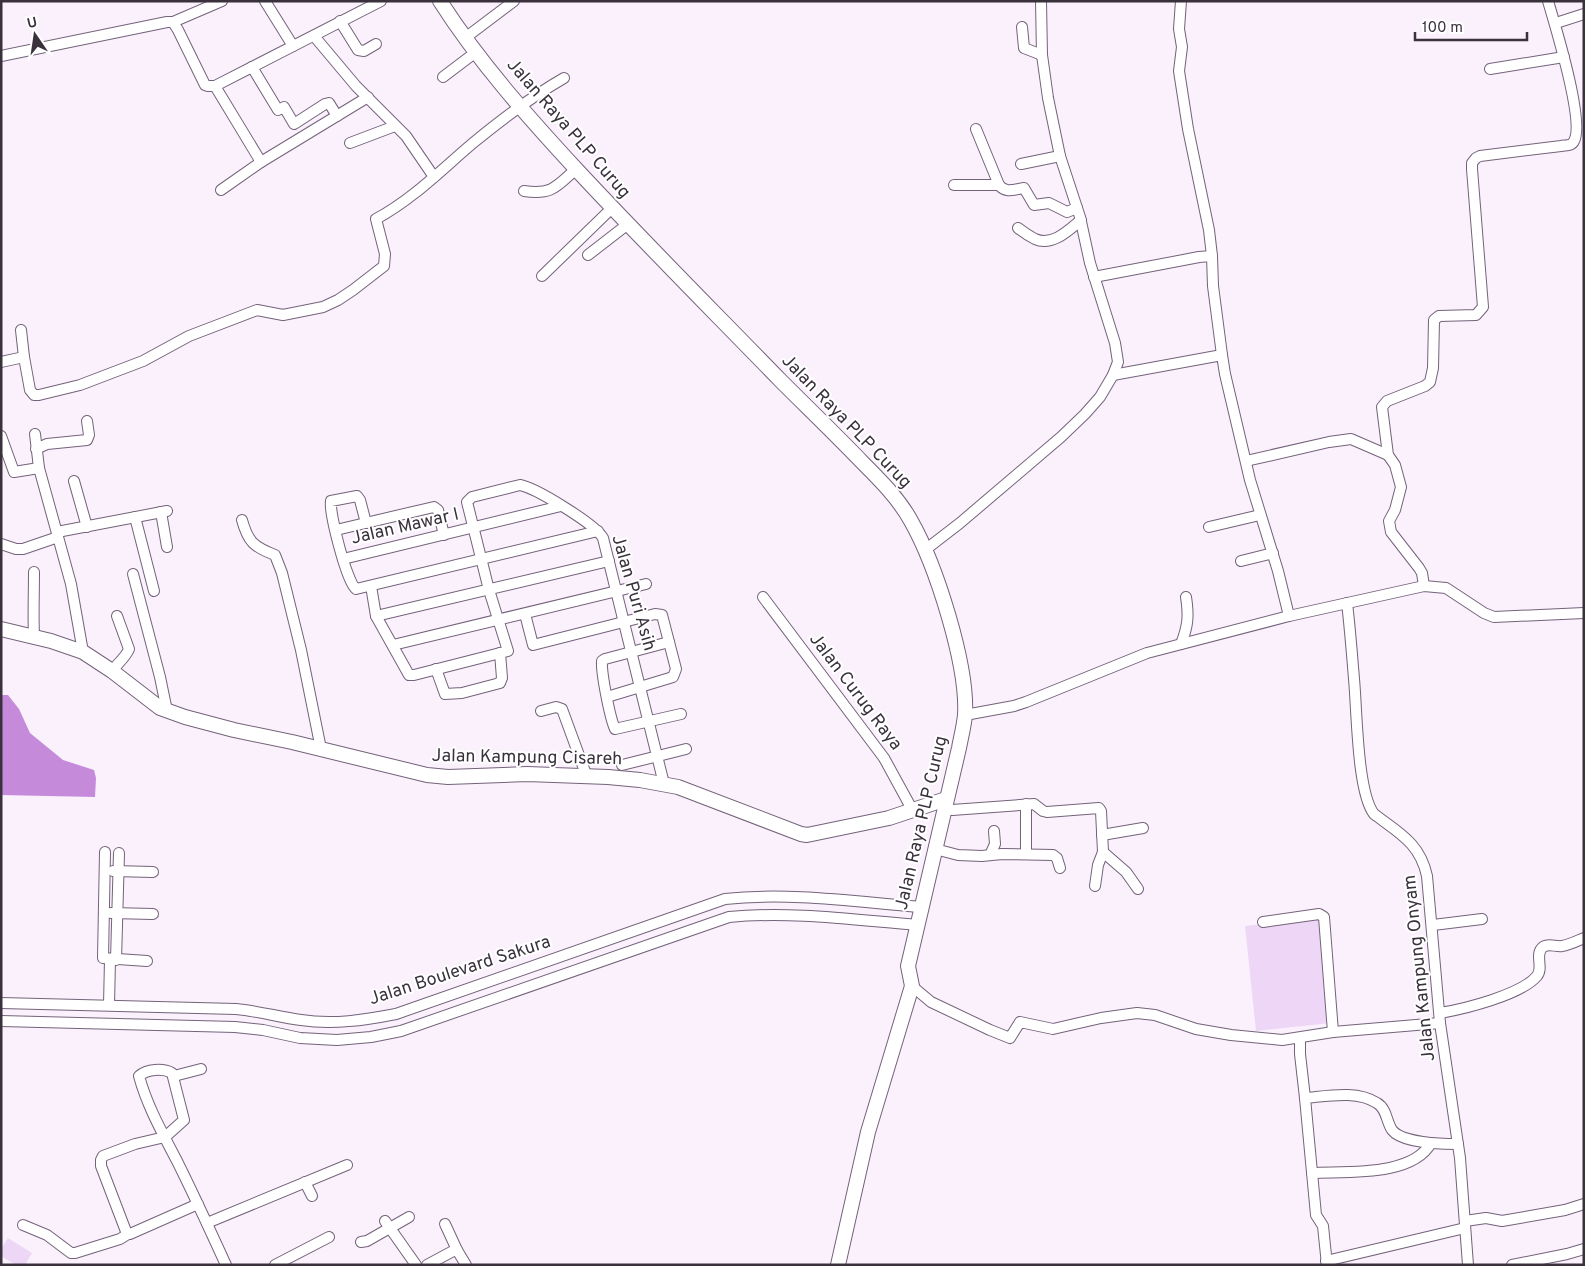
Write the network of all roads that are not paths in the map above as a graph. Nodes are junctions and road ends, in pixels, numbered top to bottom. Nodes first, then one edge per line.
1 (222, 1) edge
2 (265, 1) edge
3 (381, 1) edge
4 (440, 1) edge
5 (514, 1) edge
6 (1041, 1) edge
7 (1181, 1) edge
8 (1548, 1) edge
9 (1584, 14) edge
10 (340, 21) junction
11 (173, 22) junction
12 (1556, 23) junction
13 (1022, 27) dead end
14 (464, 35) junction
15 (314, 36) junction
16 (376, 44) dead end
17 (293, 46) junction
18 (476, 52) junction
19 (1042, 55) junction
20 (1, 56) edge
21 (1564, 57) junction
22 (252, 67) junction
23 (1490, 70) dead end
24 (443, 77) dead end
25 (564, 78) dead end
26 (215, 86) junction
27 (368, 97) junction
28 (520, 106) junction
29 (337, 116) junction
30 (395, 126) junction
31 (976, 129) dead end
32 (350, 143) dead end
33 (1060, 156) junction
34 (261, 162) junction
35 (1021, 164) dead end
36 (576, 169) junction
37 (434, 177) junction
38 (954, 185) dead end
39 (999, 185) junction
40 (221, 190) dead end
41 (524, 190) dead end
42 (612, 208) junction
43 (1077, 208) junction
44 (1080, 220) junction
45 (628, 224) junction
46 (1018, 228) dead end
47 (588, 255) dead end
48 (1212, 256) junction
49 (542, 276) dead end
50 (1094, 277) junction
51 (20, 330) dead end
52 (1222, 355) junction
53 (24, 357) junction
54 (1, 362) edge
55 (1113, 375) junction
56 (87, 421) dead end
57 (35, 434) dead end
58 (1, 436) edge
59 (36, 449) junction
60 (1388, 455) junction
61 (1246, 461) junction
62 (39, 468) junction
63 (74, 480) dead end
64 (561, 506) junction
65 (1260, 515) junction
66 (135, 517) junction
67 (242, 520) dead end
68 (366, 523) junction
69 (86, 527) junction
70 (475, 528) junction
71 (1210, 528) dead end
72 (336, 530) junction
73 (598, 531) junction
74 (58, 535) junction
75 (444, 535) junction
76 (1, 544) edge
77 (167, 547) dead end
78 (925, 550) junction
79 (1272, 553) junction
80 (343, 559) junction
81 (483, 559) junction
82 (609, 561) junction
83 (1241, 561) dead end
84 (34, 572) dead end
85 (133, 574) dead end
86 (646, 584) dead end
87 (371, 586) junction
88 (1424, 586) junction
89 (154, 590) dead end
90 (489, 590) junction
91 (617, 591) junction
92 (764, 597) dead end
93 (1186, 597) dead end
94 (1347, 603) junction
95 (1584, 613) edge
96 (525, 614) junction
97 (117, 616) dead end
98 (376, 616) junction
99 (1289, 616) junction
100 (498, 621) junction
101 (625, 622) junction
102 (1, 629) edge
103 (34, 636) junction
104 (669, 642) junction
105 (1181, 644) junction
106 (394, 645) junction
107 (83, 652) junction
108 (504, 652) junction
109 (633, 653) junction
110 (436, 669) junction
111 (112, 671) junction
112 (641, 687) junction
113 (608, 697) junction
114 (167, 711) junction
115 (541, 712) dead end
116 (681, 714) dead end
117 (965, 714) junction
118 (648, 722) junction
119 (321, 749) junction
120 (686, 749) dead end
121 (658, 756) junction
122 (622, 765) dead end
123 (587, 777) junction
124 (664, 784) junction
125 (946, 803) junction
126 (1026, 804) junction
127 (914, 811) junction
128 (1143, 828) dead end
129 (994, 831) dead end
130 (1102, 835) junction
131 (935, 850) junction
132 (105, 852) dead end
133 (119, 852) dead end
134 (1102, 852) junction
135 (1026, 854) junction
136 (990, 855) junction
137 (1060, 868) dead end
138 (105, 871) junction
139 (119, 871) junction
140 (153, 872) dead end
141 (1095, 886) dead end
142 (1138, 889) dead end
143 (921, 907) junction
144 (104, 913) junction
145 (117, 914) junction
146 (153, 914) dead end
147 (1482, 919) dead end
148 (1263, 922) dead end
149 (917, 925) junction
150 (1433, 925) junction
151 (1584, 938) edge
152 (595, 943) junction
153 (113, 960) junction
154 (148, 961) dead end
155 (601, 961) junction
156 (912, 986) junction
157 (1, 1003) edge
158 (109, 1005) junction
159 (210, 1008) junction
160 (1440, 1018) junction
161 (1, 1021) edge
162 (210, 1026) junction
163 (1333, 1032) junction
164 (1300, 1038) junction
165 (201, 1069) dead end
166 (174, 1076) junction
167 (1306, 1098) junction
168 (165, 1137) junction
169 (1431, 1143) junction
170 (1458, 1144) junction
171 (347, 1165) dead end
172 (1312, 1173) junction
173 (305, 1182) junction
174 (312, 1196) dead end
175 (198, 1204) junction
176 (1584, 1204) edge
177 (409, 1217) dead end
178 (207, 1224) junction
179 (388, 1224) junction
180 (445, 1224) dead end
181 (24, 1225) dead end
182 (1465, 1225) junction
183 (128, 1234) junction
184 (329, 1237) dead end
185 (361, 1242) dead end
186 (1584, 1249) edge
187 (457, 1250) junction
188 (1326, 1263) edge
189 (226, 1265) edge
190 (274, 1265) edge
191 (416, 1265) edge
192 (427, 1265) edge
193 (466, 1265) edge
194 (838, 1265) edge
195 (1468, 1265) edge
196 (1512, 1265) edge

1 - 11 street
2 - 17 street
3 - 10 street
4 - 14 main road, Jalan Raya PLP Curug
5 - 14 street
6 - 19 street
7 - 48 street
8 - 12 street
9 - 12 street
10 - 15 street
10 - 16 street
11 - 20 street
11 - 26 street
12 - 21 street
13 - 19 street
14 - 18 main road, Jalan Raya PLP Curug
15 - 17 street
15 - 27 street
17 - 22 street
18 - 24 street
18 - 28 main road, Jalan Raya PLP Curug
19 - 33 street
21 - 23 street
21 - 60 street
22 - 26 street
22 - 29 street
25 - 28 street
26 - 34 street
27 - 29 street
27 - 30 street
28 - 36 main road, Jalan Raya PLP Curug
28 - 37 street
29 - 34 street
30 - 32 street
30 - 37 street
31 - 39 street
33 - 35 street
33 - 43 street
34 - 40 street
36 - 41 street
36 - 42 main road, Jalan Raya PLP Curug
37 - 53 street
38 - 39 street
39 - 43 street
42 - 45 main road, Jalan Raya PLP Curug
42 - 49 street
43 - 44 street
44 - 46 street
44 - 50 street
45 - 47 street
45 - 78 main road, Jalan Raya PLP Curug
48 - 50 street
48 - 52 street
50 - 55 street
51 - 53 street
52 - 55 street
52 - 61 street
53 - 54 street
55 - 78 street
56 - 59 street
57 - 59 street
58 - 62 street
59 - 62 street
60 - 61 street
60 - 88 street
61 - 65 street
62 - 74 street
63 - 69 street
64 - 70 street, Jalan Mawar I
64 - 70 street, Jalan Puri Asih
64 - 73 street, Jalan Puri Asih
65 - 71 street
65 - 79 street
66 - 69 street
66 - 77 street
66 - 89 street
67 - 119 street
68 - 72 street
68 - 72 street
68 - 75 street
69 - 74 street
70 - 75 street, Jalan Mawar I
70 - 81 street, Jalan Puri Asih
72 - 80 street
73 - 81 street
73 - 82 street, Jalan Puri Asih
74 - 76 street
74 - 107 street
75 - 80 street, Jalan Mawar I
78 - 117 main road, Jalan Raya PLP Curug
79 - 83 street
79 - 99 street
80 - 87 street
81 - 87 street
81 - 90 street, Jalan Puri Asih
82 - 90 street
82 - 91 street, Jalan Puri Asih
84 - 103 street
85 - 114 street
86 - 91 street
87 - 98 street
88 - 94 street
88 - 95 street
90 - 98 street
90 - 100 street, Jalan Puri Asih
91 - 96 street
91 - 101 street, Jalan Puri Asih
92 - 127 street, Jalan Curug Raya
93 - 105 street
94 - 99 street
94 - 150 street, Jalan Kampung Onyam
96 - 100 street
96 - 101 street
97 - 111 street
98 - 106 street
99 - 105 street
100 - 106 street
100 - 108 street, Jalan Puri Asih
101 - 104 street
101 - 109 street, Jalan Puri Asih
102 - 103 main road, Jalan Kampung Cisareh
103 - 107 main road, Jalan Kampung Cisareh
104 - 109 street
104 - 112 street
105 - 117 street
106 - 110 street
107 - 111 main road, Jalan Kampung Cisareh
108 - 110 street
108 - 110 street, Jalan Puri Asih
109 - 112 street, Jalan Puri Asih
109 - 113 street
111 - 114 main road, Jalan Kampung Cisareh
112 - 113 street
112 - 118 street, Jalan Puri Asih
113 - 118 street
114 - 119 main road, Jalan Kampung Cisareh
115 - 123 street
116 - 118 street
117 - 125 main road, Jalan Raya PLP Curug
118 - 121 street, Jalan Puri Asih
119 - 123 main road, Jalan Kampung Cisareh
120 - 121 street
121 - 122 street
121 - 124 street, Jalan Puri Asih
123 - 124 main road, Jalan Kampung Cisareh
124 - 127 main road, Jalan Kampung Cisareh
125 - 126 street
125 - 127 main road, Jalan Kampung Cisareh
125 - 131 main road, Jalan Raya PLP Curug
126 - 130 street
126 - 135 street
128 - 130 street
129 - 136 street
130 - 134 street
131 - 136 street
131 - 143 main road, Jalan Raya PLP Curug
132 - 138 street
133 - 139 street
134 - 141 street
134 - 142 street
135 - 136 street
135 - 137 street
138 - 139 street
138 - 144 street
139 - 140 street
139 - 145 street
143 - 149 main road, Jalan Raya PLP Curug
143 - 152 street, Jalan Boulevard Sakura
144 - 145 street
144 - 153 street
145 - 146 street
145 - 153 street
147 - 150 street
148 - 163 street
149 - 155 street, Jalan Boulevard Sakura
149 - 156 main road, Jalan Raya PLP Curug
150 - 160 street, Jalan Kampung Onyam
151 - 160 street
152 - 155 street
152 - 159 street, Jalan Boulevard Sakura
153 - 154 street
153 - 158 street
155 - 162 street, Jalan Boulevard Sakura
156 - 164 street
156 - 194 main road, Jalan Raya PLP Curug
157 - 158 street, Jalan Boulevard Sakura
158 - 159 street, Jalan Boulevard Sakura
159 - 162 street
160 - 163 street
160 - 170 street, Jalan Kampung Onyam
161 - 162 street, Jalan Boulevard Sakura
163 - 164 street
164 - 167 street
165 - 166 street
166 - 168 street
166 - 168 street
167 - 169 street
167 - 172 street
168 - 175 street
168 - 183 street
169 - 170 street
169 - 172 street
170 - 182 street, Jalan Kampung Onyam
171 - 173 street
172 - 188 street
173 - 174 street
173 - 178 street
175 - 178 street
175 - 183 street
176 - 182 street
177 - 179 street
178 - 189 street
179 - 185 street
179 - 191 street
180 - 187 street
181 - 183 street
182 - 188 street
182 - 195 street, Jalan Kampung Onyam
184 - 190 street
186 - 196 street
187 - 192 street
187 - 193 street

